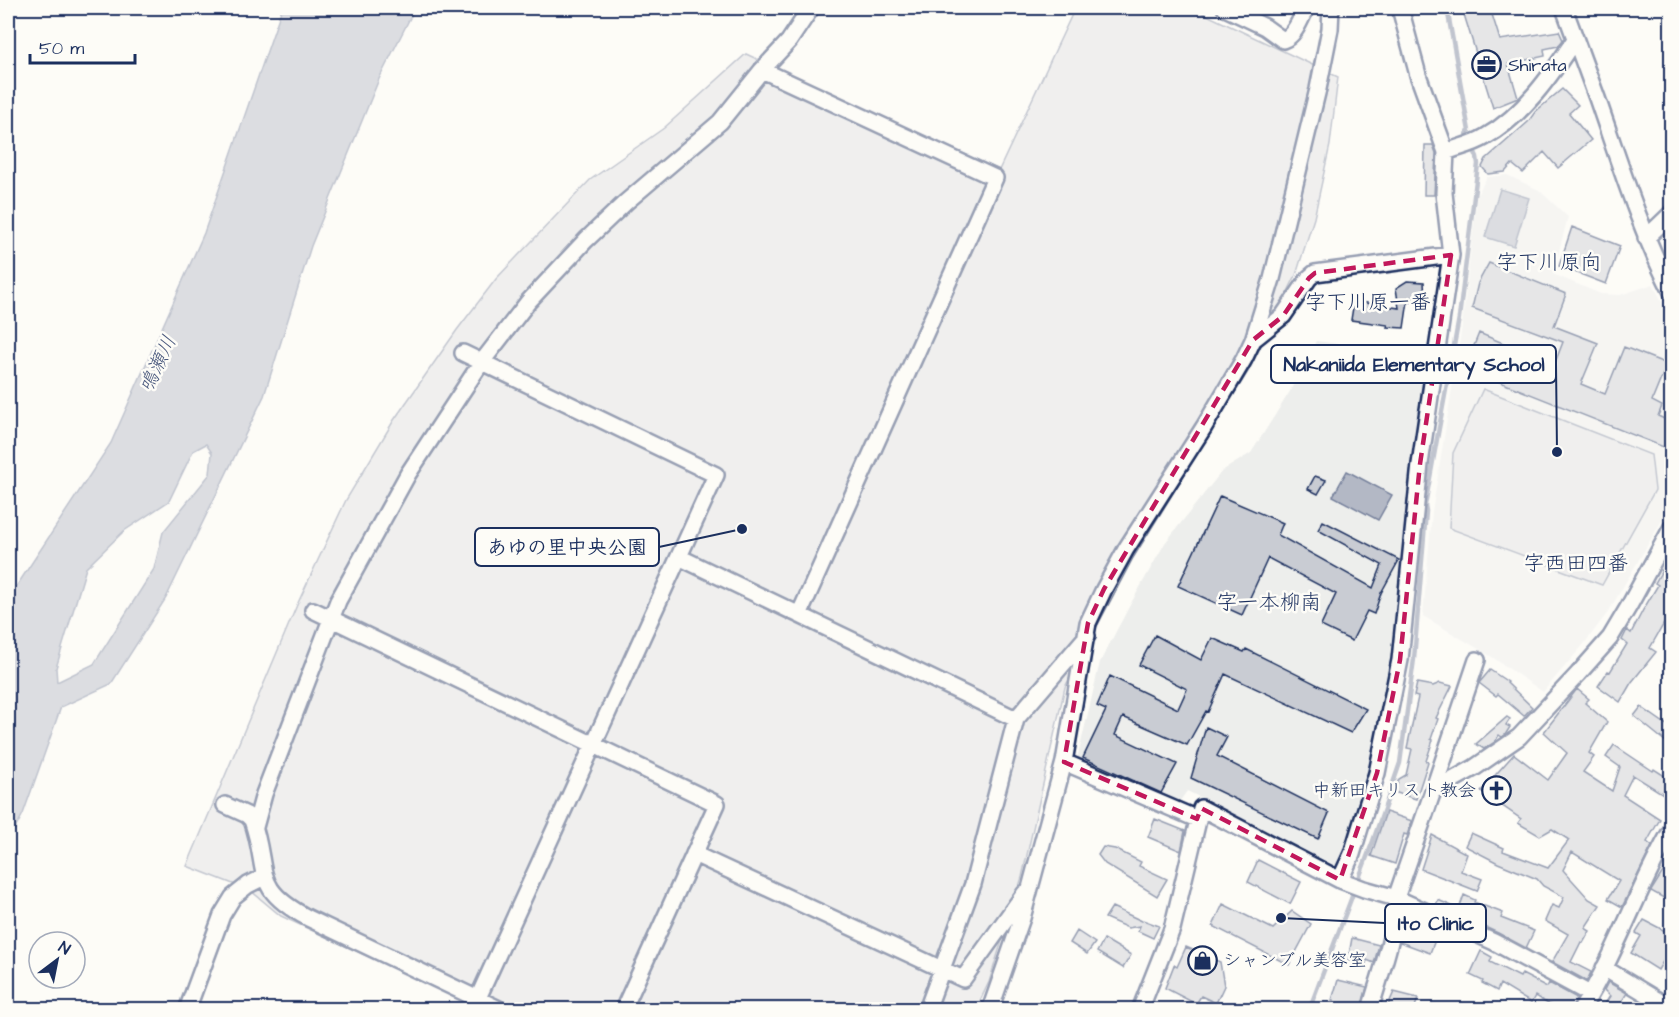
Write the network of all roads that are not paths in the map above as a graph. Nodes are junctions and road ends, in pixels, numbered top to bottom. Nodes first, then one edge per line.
1 (810, 8) edge
2 (1225, 8) edge
3 (1306, 8) edge
4 (1331, 8) edge
5 (1400, 8) edge
6 (1563, 8) edge
7 (1575, 39) junction
8 (762, 70) junction
9 (1446, 152) junction
10 (1671, 213) edge
11 (1646, 238) junction
12 (1450, 255) junction
13 (1671, 292) edge
14 (1253, 340) junction
15 (463, 353) dead end
16 (482, 363) junction
17 (1671, 527) edge
18 (679, 557) junction
19 (313, 610) dead end
20 (799, 615) junction
21 (331, 619) junction
22 (1087, 636) junction
23 (1477, 660) dead end
24 (1016, 719) junction
25 (593, 744) junction
26 (1064, 762) junction
27 (1433, 791) junction
28 (225, 805) dead end
29 (1197, 819) junction
30 (255, 827) junction
31 (1671, 829) edge
32 (694, 854) junction
33 (264, 877) junction
34 (1343, 880) junction
35 (1030, 885) junction
36 (1396, 898) junction
37 (1604, 968) junction
38 (943, 969) junction
39 (1590, 994) junction
40 (478, 998) junction
41 (991, 1009) edge
42 (1671, 1009) edge
43 (187, 1010) edge
44 (501, 1010) edge
45 (623, 1010) edge
46 (927, 1010) edge
47 (1140, 1010) edge
48 (1370, 1010) edge
49 (1581, 1010) edge

1 - 8 street
2 - 3 street
4 - 14 street
5 - 9 street
6 - 7 street
7 - 9 street
7 - 11 street
8 - 16 street
8 - 20 street
9 - 12 street
10 - 11 street
11 - 13 street
12 - 14 street
12 - 34 street
14 - 22 street
15 - 16 street
16 - 18 street
16 - 21 street
17 - 27 street
18 - 20 street
18 - 25 street
19 - 21 street
20 - 24 street
21 - 25 street
21 - 30 street
22 - 24 street
22 - 26 street
23 - 27 street
24 - 38 street
25 - 32 street
25 - 40 street
26 - 29 street
26 - 35 street
27 - 36 street
28 - 30 street
29 - 34 street
29 - 47 street
30 - 33 street
31 - 37 street
32 - 38 street
32 - 45 street
33 - 40 street
33 - 43 street
34 - 36 street
35 - 38 street
35 - 41 street
36 - 39 street
36 - 48 street
37 - 39 street
37 - 42 street
38 - 46 street
39 - 49 street
40 - 44 street

